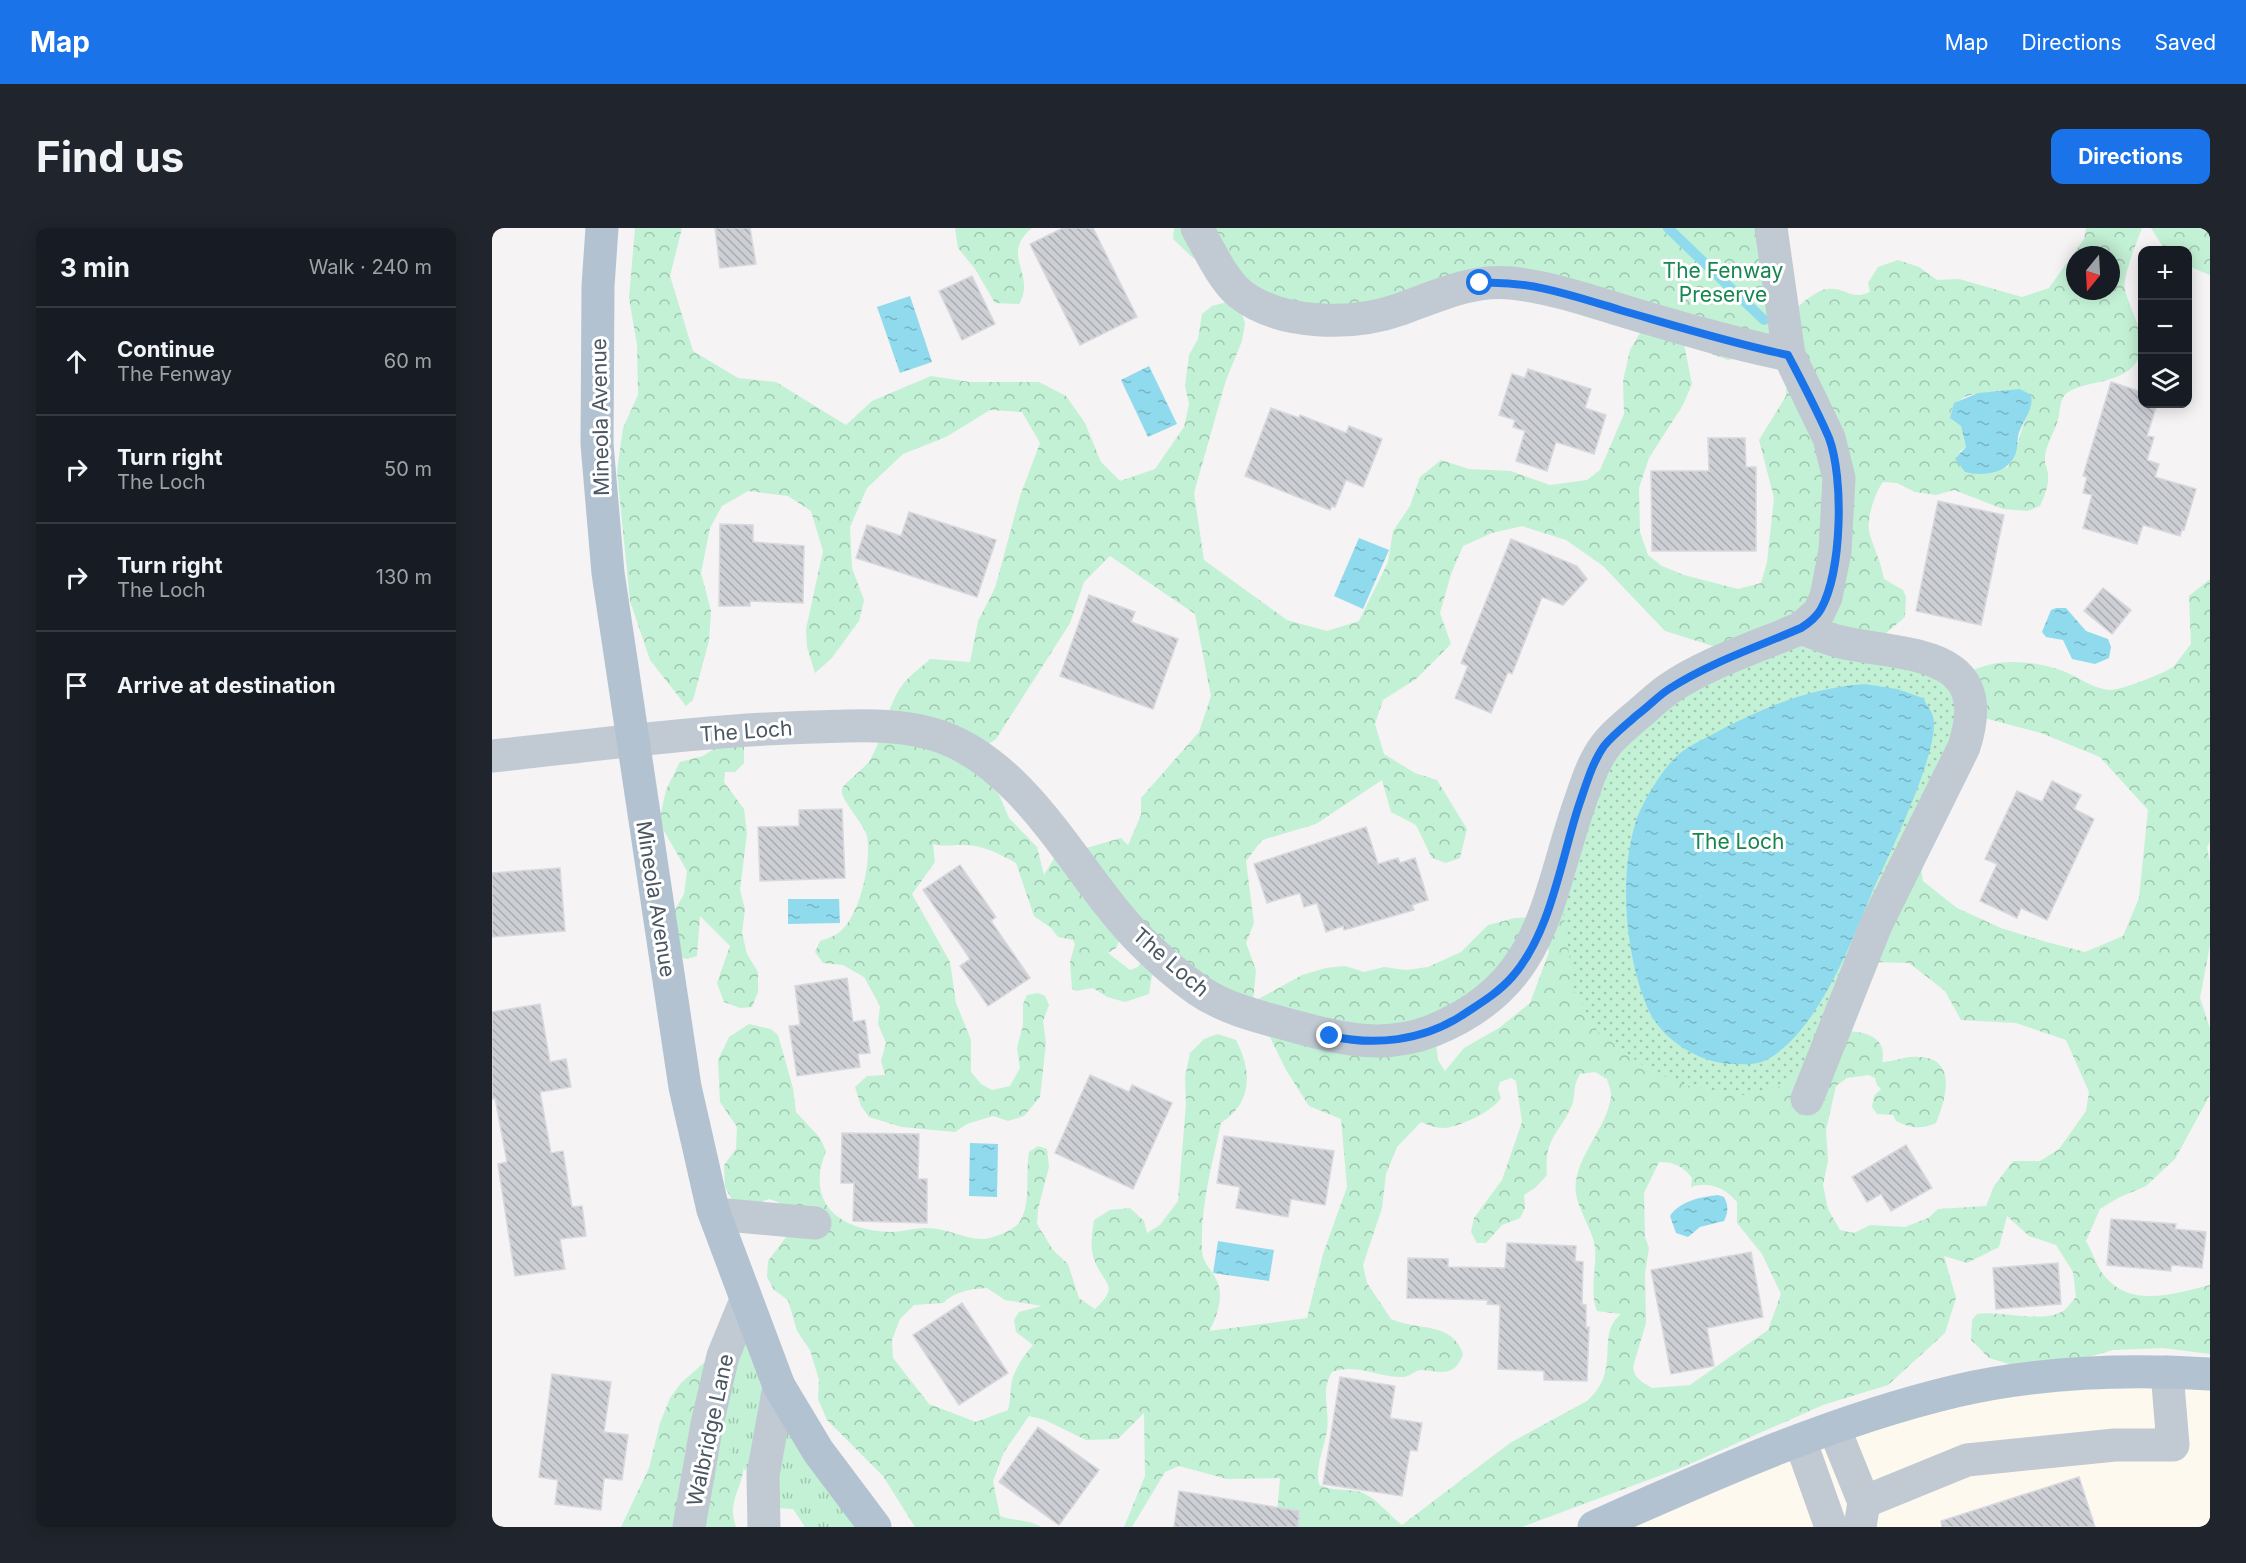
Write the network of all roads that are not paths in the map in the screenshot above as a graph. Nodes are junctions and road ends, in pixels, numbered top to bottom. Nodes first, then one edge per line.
1 (602, 228) edge
2 (1197, 228) edge
3 (1771, 228) edge
4 (1788, 355) junction
5 (1801, 628) junction
6 (632, 741) junction
7 (492, 756) edge
8 (1807, 1099) dead end
9 (715, 1214) junction
10 (815, 1223) dead end
11 (746, 1300) junction
12 (2167, 1372) junction
13 (2210, 1374) edge
14 (778, 1386) junction
15 (1834, 1428) junction
16 (1800, 1440) junction
17 (1839, 1521) edge
18 (689, 1527) edge
19 (764, 1527) edge
20 (875, 1527) edge
21 (1594, 1527) edge

1 - 6 main road, Mineola Avenue
2 - 4 street
3 - 4 street, The Loch
4 - 5 street, The Loch
5 - 6 street, The Loch
5 - 8 street
6 - 7 street, The Loch
6 - 9 main road, Mineola Avenue
9 - 10 street
9 - 11 main road, Mineola Avenue
11 - 14 main road, Mineola Avenue
11 - 18 street, Walbridge Lane
12 - 13 main road
12 - 15 main road
12 - 17 street
14 - 19 street
14 - 20 main road, Mineola Avenue
15 - 16 main road
15 - 17 street
16 - 17 street
16 - 21 main road

